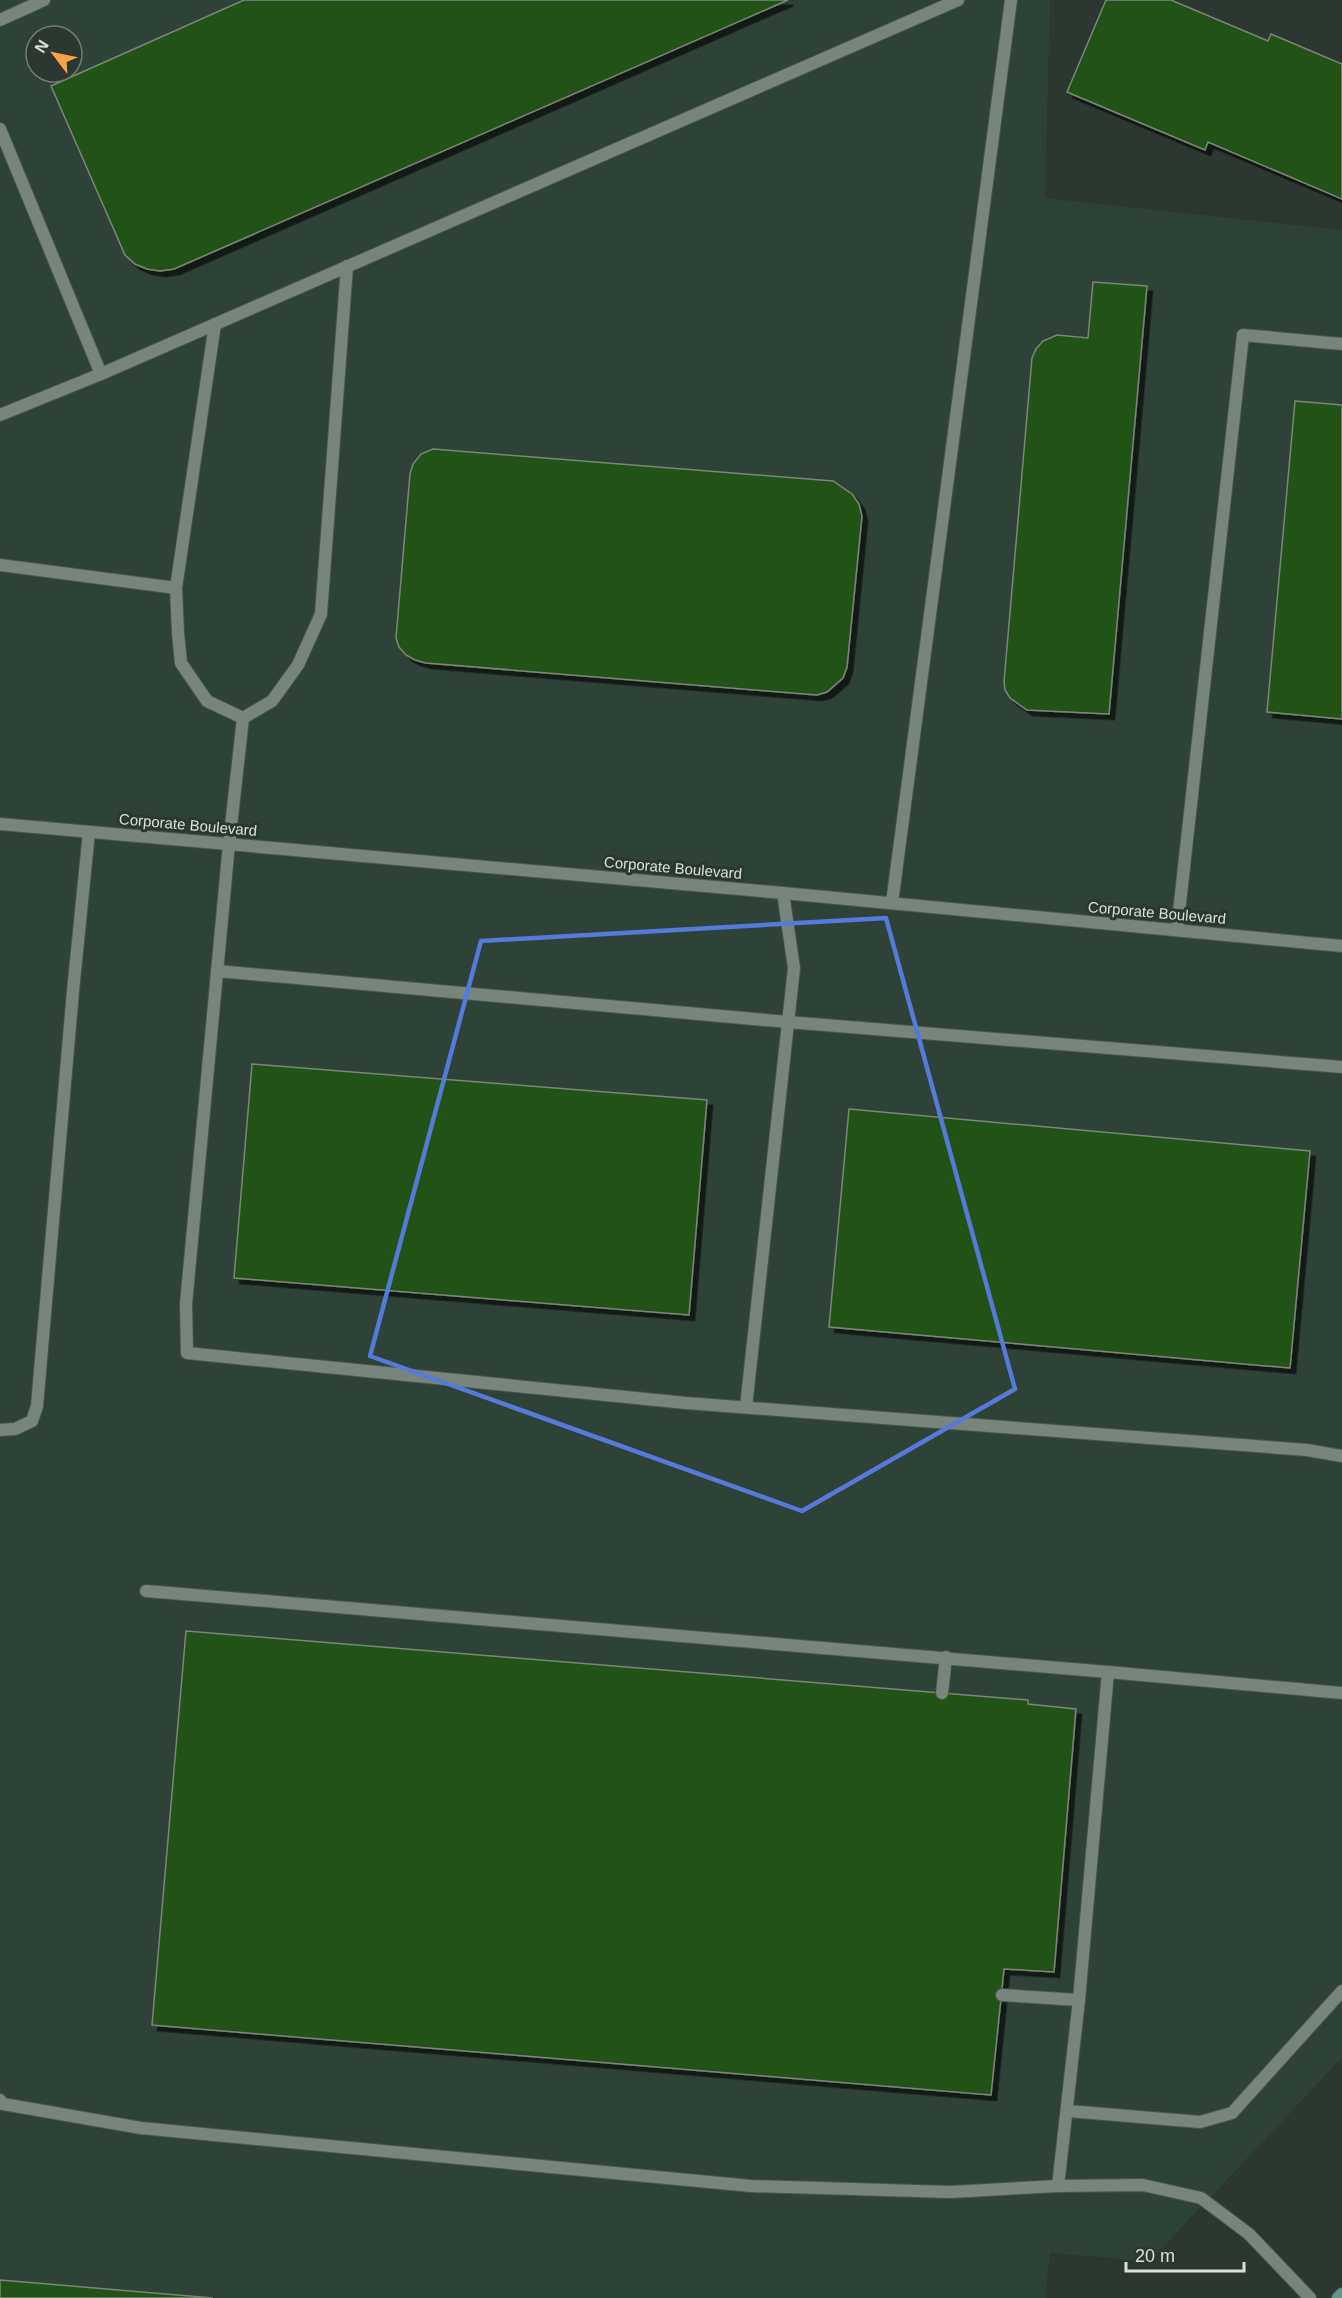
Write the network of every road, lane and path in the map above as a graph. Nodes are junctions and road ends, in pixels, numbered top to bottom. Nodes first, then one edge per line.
1 (44, 0) edge
2 (958, 0) edge
3 (1011, 0) edge
4 (0, 20) edge
5 (0, 129) edge
6 (348, 266) junction
7 (215, 324) junction
8 (1342, 344) edge
9 (101, 374) junction
10 (0, 415) edge
11 (0, 565) edge
12 (176, 588) junction
13 (243, 718) junction
14 (0, 824) edge
15 (89, 832) junction
16 (229, 844) junction
17 (783, 893) junction
18 (892, 903) junction
19 (1177, 930) junction
20 (1342, 946) edge
21 (217, 971) junction
22 (788, 1022) junction
23 (1342, 1067) edge
24 (746, 1407) junction
25 (0, 1430) edge
26 (1342, 1456) edge
27 (146, 1591) dead end
28 (946, 1657) junction
29 (1108, 1672) junction
30 (942, 1693) dead end
31 (1342, 1693) edge
32 (1342, 1991) edge
33 (1002, 1995) dead end
34 (1079, 2000) junction
35 (0, 2100) edge
36 (1068, 2111) junction
37 (1058, 2186) junction
38 (1342, 2294) edge
39 (1310, 2298) edge
40 (1338, 2298) edge

1 - 4 street
2 - 6 street
3 - 18 street
5 - 9 street
6 - 7 street
6 - 13 street
7 - 9 street
7 - 12 street
8 - 19 street
9 - 10 street
11 - 12 street
12 - 13 street
13 - 16 street
14 - 15 street, Corporate Boulevard
15 - 16 street, Corporate Boulevard
15 - 25 street
16 - 17 street, Corporate Boulevard
16 - 21 street
17 - 18 street, Corporate Boulevard
17 - 22 street
18 - 19 street, Corporate Boulevard
19 - 20 street, Corporate Boulevard
21 - 22 street
21 - 24 street
22 - 23 street
22 - 24 street
24 - 26 street
27 - 28 street
28 - 29 street
28 - 30 street
29 - 31 street
29 - 34 street
32 - 36 street
33 - 34 street
34 - 36 street
35 - 37 street
36 - 37 street
37 - 39 street
38 - 40 main road

